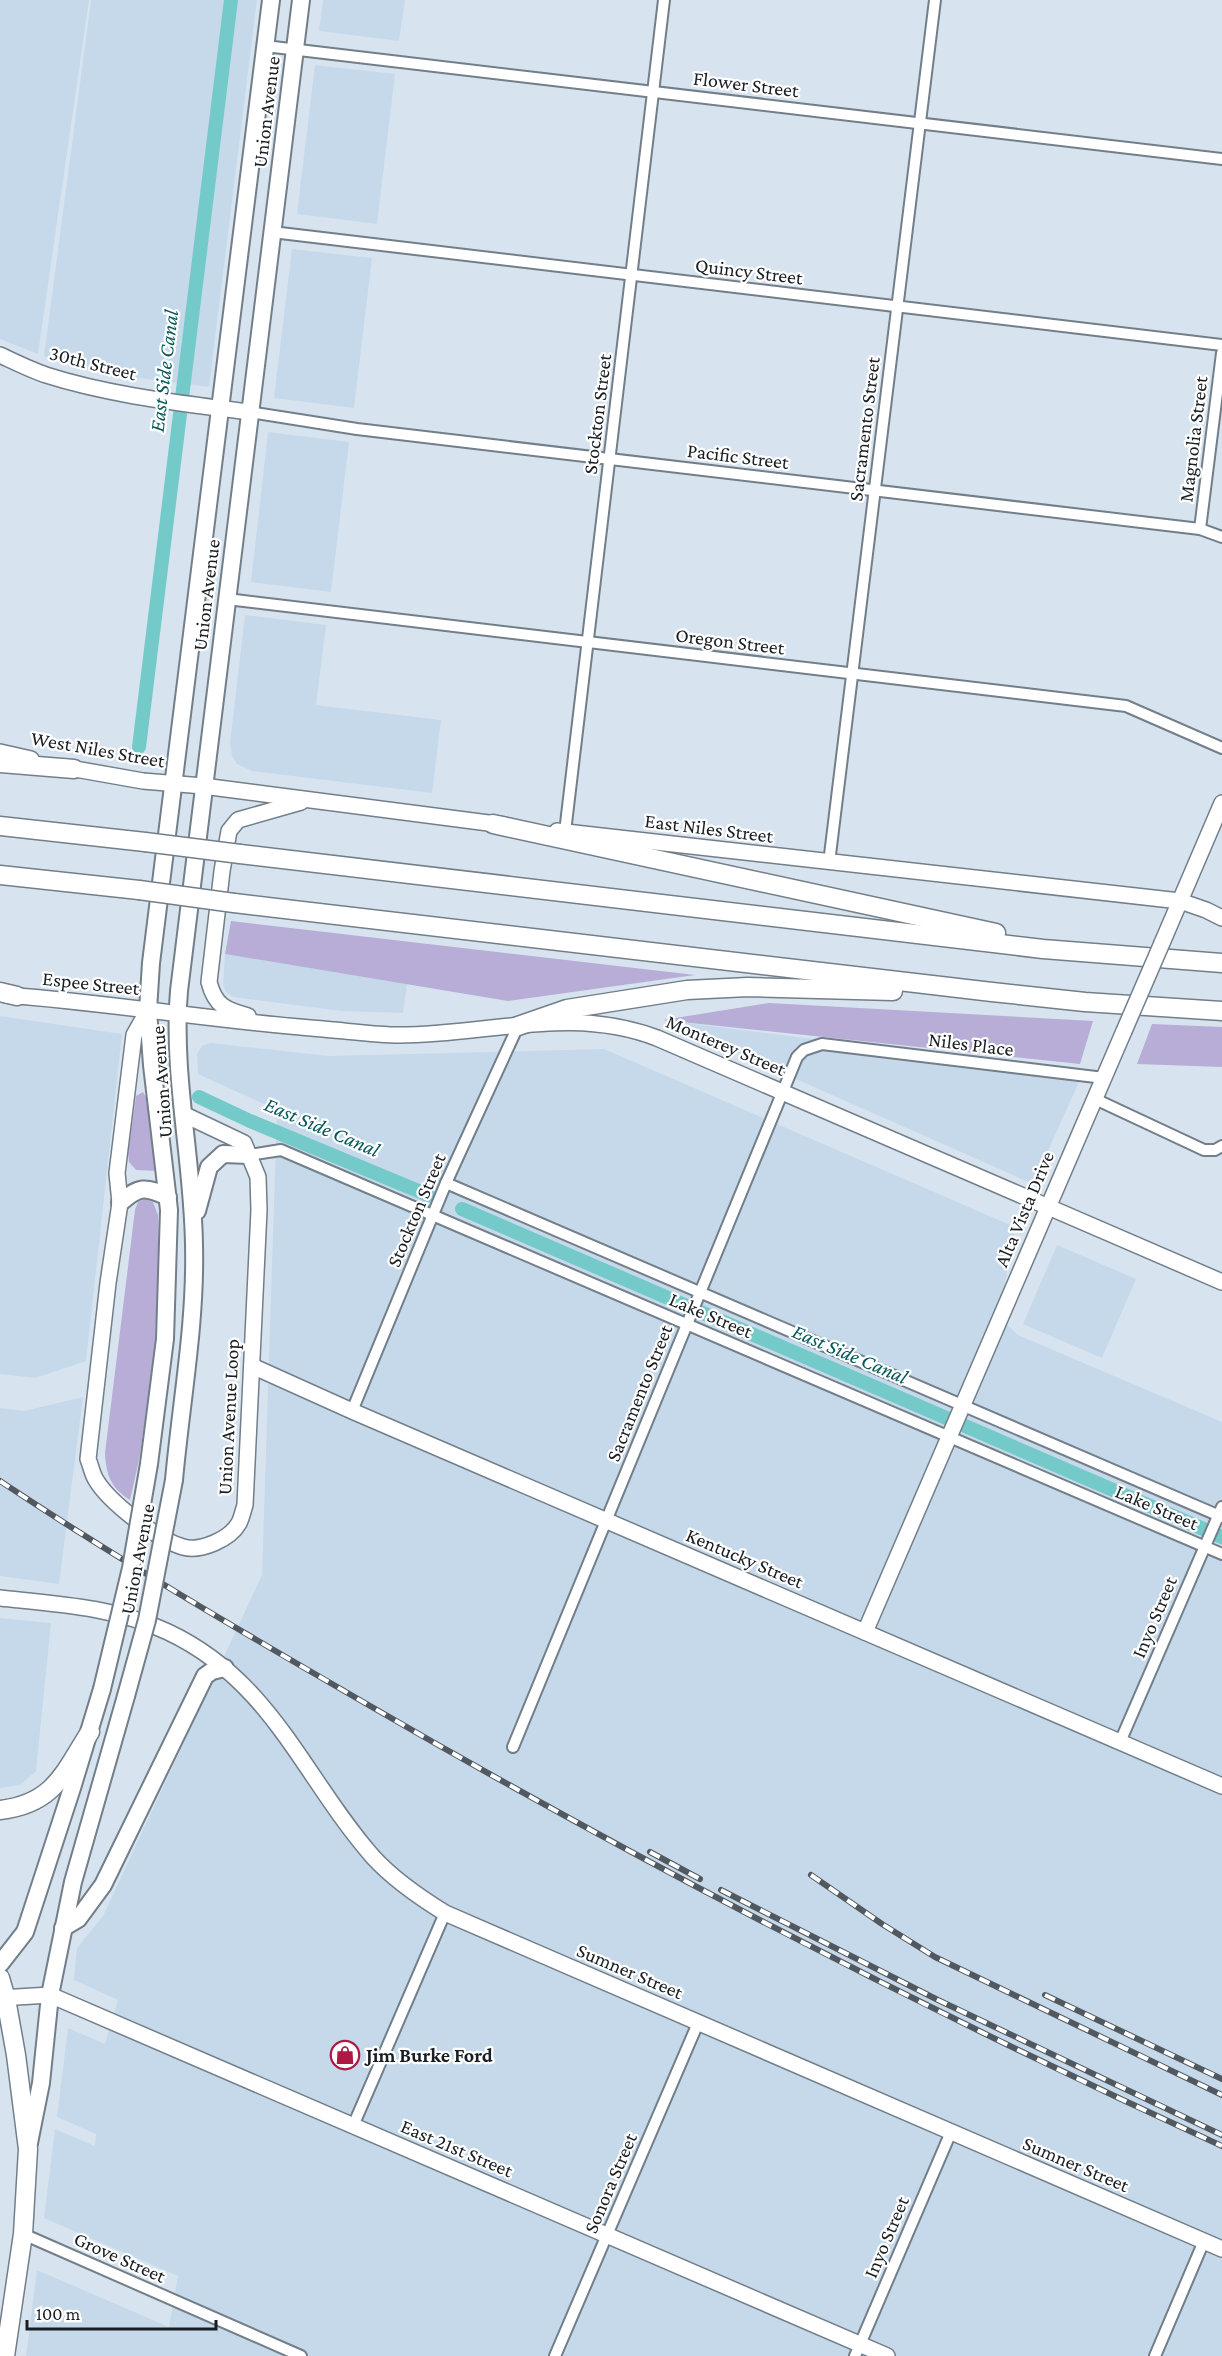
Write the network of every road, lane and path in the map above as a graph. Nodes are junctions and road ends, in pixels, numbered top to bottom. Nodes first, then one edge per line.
1 (271, 0) edge
2 (301, 0) edge
3 (664, 0) edge
4 (935, 0) edge
5 (265, 46) junction
6 (295, 49) junction
7 (653, 91) junction
8 (920, 123) junction
9 (1222, 159) edge
10 (272, 232) junction
11 (631, 275) junction
12 (897, 306) junction
13 (1222, 345) edge
14 (1222, 353) edge
15 (0, 355) edge
16 (220, 408) junction
17 (249, 412) junction
18 (609, 459) junction
19 (875, 490) junction
20 (1200, 529) junction
21 (1222, 537) edge
22 (227, 599) junction
23 (588, 642) junction
24 (852, 674) junction
25 (1222, 748) edge
26 (0, 752) edge
27 (0, 763) edge
28 (74, 769) junction
29 (189, 785) junction
30 (307, 800) junction
31 (1222, 803) edge
32 (493, 824) junction
33 (0, 826) edge
34 (565, 832) junction
35 (829, 863) junction
36 (0, 875) edge
37 (1180, 901) junction
38 (1222, 918) edge
39 (1043, 949) junction
40 (1222, 963) edge
41 (992, 992) junction
42 (6, 994) edge
43 (148, 1011) junction
44 (1222, 1011) edge
45 (177, 1014) junction
46 (285, 1026) junction
47 (518, 1026) junction
48 (834, 1046) joint
49 (1104, 1078) junction
50 (782, 1092) junction
51 (1095, 1099) junction
52 (183, 1114) junction
53 (1222, 1146) edge
54 (249, 1155) junction
55 (446, 1183) junction
56 (168, 1197) junction
57 (120, 1203) junction
58 (1048, 1206) junction
59 (433, 1215) junction
60 (193, 1224) junction
61 (1222, 1282) edge
62 (699, 1293) junction
63 (688, 1322) junction
64 (252, 1366) junction
65 (963, 1405) junction
66 (352, 1411) junction
67 (949, 1437) junction
68 (1221, 1513) edge
69 (606, 1521) junction
70 (139, 1522) junction
71 (1205, 1547) junction
72 (1222, 1554) edge
73 (0, 1598) edge
74 (866, 1632) junction
75 (225, 1668) junction
76 (90, 1732) junction
77 (1120, 1742) junction
78 (513, 1747) dead end
79 (1222, 1786) edge
80 (0, 1810) edge
81 (445, 1913) junction
82 (63, 1928) junction
83 (0, 1964) edge
84 (0, 1978) edge
85 (50, 1995) junction
86 (3, 1999) edge
87 (698, 2023) junction
88 (353, 2126) junction
89 (951, 2132) junction
90 (28, 2149) junction
91 (23, 2234) junction
92 (607, 2235) junction
93 (1204, 2241) junction
94 (1222, 2249) edge
95 (857, 2350) edge
96 (5, 2356) edge
97 (301, 2356) edge
98 (555, 2356) edge
99 (887, 2356) edge
100 (1155, 2356) edge

1 - 5 main road, Union Avenue
2 - 6 main road, Union Avenue
3 - 7 street, Stockton Street
4 - 8 street, Sacramento Street
5 - 6 street, Flower Street
5 - 16 main road, Union Avenue
6 - 7 street, Flower Street
6 - 10 main road, Union Avenue
7 - 8 street, Flower Street
7 - 11 street, Stockton Street
8 - 9 street, Flower Street
8 - 12 street, Sacramento Street
10 - 11 street, Quincy Street
10 - 17 main road, Union Avenue
11 - 12 street, Quincy Street
11 - 18 street, Stockton Street
12 - 13 street, Quincy Street
12 - 19 street, Sacramento Street
14 - 20 street, Magnolia Street
15 - 16 street, 30th Street
16 - 17 street, 30th Street
16 - 29 main road, Union Avenue
17 - 18 street, Pacific Street
17 - 22 main road, Union Avenue
18 - 19 street, Pacific Street
18 - 23 street, Stockton Street
19 - 20 street, Pacific Street
19 - 24 street, Sacramento Street
20 - 21 street, Pacific Street
22 - 23 street, Oregon Street
22 - 29 main road, Union Avenue
23 - 24 street, Oregon Street
23 - 34 street, Stockton Street
24 - 25 street, Oregon Street
24 - 35 street, Sacramento Street
26 - 28 street, West Niles Street
27 - 28 highway
28 - 29 street, West Niles Street
29 - 30 street, East Niles Street
29 - 43 main road, Union Avenue
29 - 45 main road, Union Avenue
30 - 32 street, East Niles Street
30 - 46 street
31 - 37 street, Alta Vista Drive
32 - 34 street, East Niles Street
32 - 39 highway
33 - 39 highway, bridge
34 - 35 street, East Niles Street
35 - 37 street, East Niles Street
36 - 41 highway, bridge
37 - 38 street, East Niles Street
37 - 49 street, Alta Vista Drive, bridge
39 - 40 highway
41 - 44 highway
41 - 47 highway
42 - 43 street, Espee Street
43 - 45 street, Espee Street
43 - 56 main road, Union Avenue
43 - 57 street, Union Avenue
45 - 46 street, Monterey Street
45 - 52 main road, Union Avenue
46 - 47 street, Monterey Street
47 - 50 street, Monterey Street
47 - 55 street, Stockton Street
48 - 49 street, Niles Place
48 - 50 street, Sacramento Street
49 - 51 street, Alta Vista Drive
50 - 58 street, Monterey Street
50 - 62 street, Sacramento Street
51 - 53 street
51 - 58 street, Alta Vista Drive
52 - 54 street, Union Avenue Loop
52 - 60 main road, Union Avenue
54 - 59 street, Lake Street
54 - 60 main road
54 - 64 street, Union Avenue Loop
55 - 59 street, Stockton Street
55 - 62 street, Lake Street
56 - 57 main road
56 - 70 main road, Union Avenue, bridge
57 - 70 street, Union Avenue Loop
58 - 61 street, Monterey Street
58 - 65 street, Alta Vista Drive
59 - 63 street, Lake Street
59 - 66 street, Stockton Street
60 - 82 main road, Union Avenue, bridge
62 - 63 street, Sacramento Street
62 - 65 street, Lake Street
63 - 67 street, Lake Street
63 - 69 street, Sacramento Street
64 - 66 street, Kentucky Street
64 - 70 street, Union Avenue Loop
65 - 67 street, Alta Vista Drive
65 - 68 street, Lake Street
66 - 69 street, Kentucky Street
67 - 71 street, Lake Street
67 - 74 street, Alta Vista Drive
68 - 71 street, Inyo Street
69 - 74 street, Kentucky Street
69 - 78 street, Sacramento Street
70 - 76 main road, Union Avenue, bridge
71 - 72 street, Lake Street
71 - 77 street, Inyo Street
73 - 75 street, Sumner Street
74 - 77 street, Kentucky Street
75 - 81 street, Sumner Street
75 - 82 main road
76 - 80 highway
76 - 83 main road, Union Avenue
77 - 79 street, Kentucky Street
81 - 87 street, Sumner Street
81 - 88 street
82 - 85 main road, Union Avenue
84 - 86 highway
85 - 86 street, East 21st Street
85 - 88 street, East 21st Street
85 - 90 main road, Union Avenue
86 - 90 highway
87 - 89 street, Sumner Street
87 - 92 street, Sonora Street
88 - 92 street, East 21st Street
89 - 93 street, Sumner Street
89 - 95 street, Inyo Street
90 - 91 highway
91 - 96 highway
91 - 97 street, Grove Street
92 - 95 street, East 21st Street
92 - 98 street, Sonora Street
93 - 94 street, Sumner Street
93 - 100 street
95 - 99 street, East 21st Street

